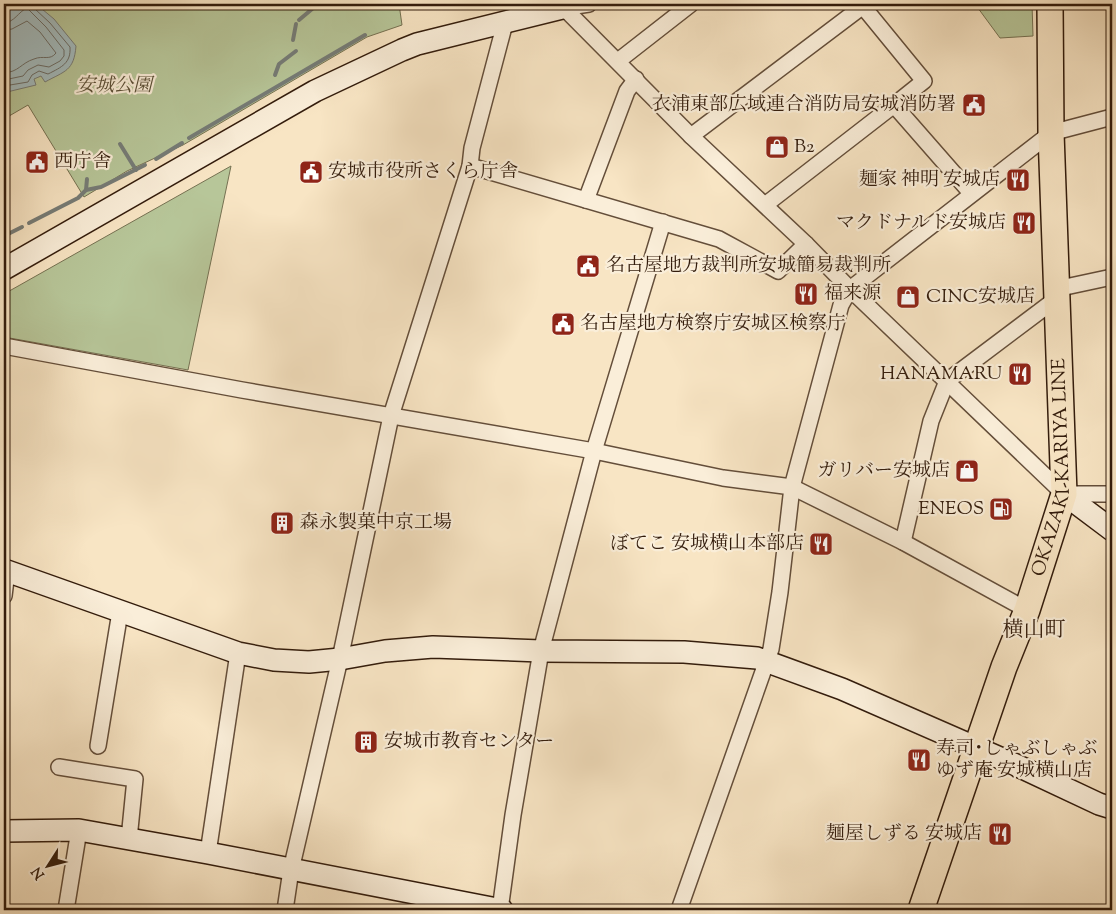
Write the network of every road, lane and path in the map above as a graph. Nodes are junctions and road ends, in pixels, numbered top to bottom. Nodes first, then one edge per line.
1 (589, 4) edge
2 (691, 4) edge
3 (1050, 4) edge
4 (862, 5) edge
5 (561, 6) edge
6 (505, 23) junction
7 (618, 61) junction
8 (636, 79) junction
9 (894, 105) junction
10 (1112, 117) edge
11 (1051, 133) junction
12 (691, 136) junction
13 (470, 166) junction
14 (971, 193) junction
15 (586, 200) junction
16 (766, 205) junction
17 (663, 222) junction
18 (806, 244) junction
19 (4, 269) edge
20 (1112, 276) edge
21 (850, 289) junction
22 (1056, 294) junction
23 (4, 346) edge
24 (947, 381) junction
25 (391, 416) junction
26 (594, 450) junction
27 (792, 487) junction
28 (1064, 494) junction
29 (1112, 494) edge
30 (1112, 530) edge
31 (903, 542) junction
32 (5, 570) edge
33 (4, 596) edge
34 (1026, 610) junction
35 (120, 612) junction
36 (541, 651) junction
37 (238, 654) junction
38 (340, 659) junction
39 (768, 661) junction
40 (98, 746) dead end
41 (976, 749) junction
42 (59, 767) dead end
43 (1112, 808) edge
44 (78, 830) junction
45 (4, 831) edge
46 (129, 839) junction
47 (208, 853) junction
48 (291, 870) junction
49 (66, 910) edge
50 (285, 910) edge
51 (501, 910) edge
52 (680, 910) edge
53 (921, 910) edge

1 - 5 street
2 - 7 street
3 - 11 main road, OKAZAKI-KARIYA LINE
4 - 9 street
4 - 12 street
5 - 6 street
5 - 7 street
6 - 13 street
6 - 19 street
7 - 8 street
8 - 12 street
8 - 15 street
9 - 14 street
9 - 16 street
10 - 11 street
11 - 14 street
11 - 22 main road, OKAZAKI-KARIYA LINE
12 - 16 street
13 - 15 street
13 - 25 street
14 - 21 street
15 - 17 street
16 - 18 street
17 - 18 street
17 - 26 street
18 - 21 street
20 - 22 street
21 - 24 street
21 - 27 street
22 - 24 street
22 - 28 main road, OKAZAKI-KARIYA LINE
23 - 25 street
24 - 28 street
24 - 31 street
25 - 26 street
25 - 38 street
26 - 27 street
26 - 36 street
27 - 31 street
27 - 39 street
28 - 29 street
28 - 30 street
28 - 34 main road, OKAZAKI-KARIYA LINE
31 - 34 street
32 - 33 street
32 - 35 street
34 - 41 main road, OKAZAKI-KARIYA LINE
35 - 37 street
35 - 40 street
36 - 38 street
36 - 39 street
36 - 51 street
37 - 38 street
37 - 47 street
38 - 48 street
39 - 41 street
39 - 52 street
41 - 43 street
41 - 53 main road, OKAZAKI-KARIYA LINE
42 - 46 street
44 - 45 street
44 - 46 street
44 - 49 street
46 - 47 street
47 - 48 street
48 - 50 street
48 - 51 street

